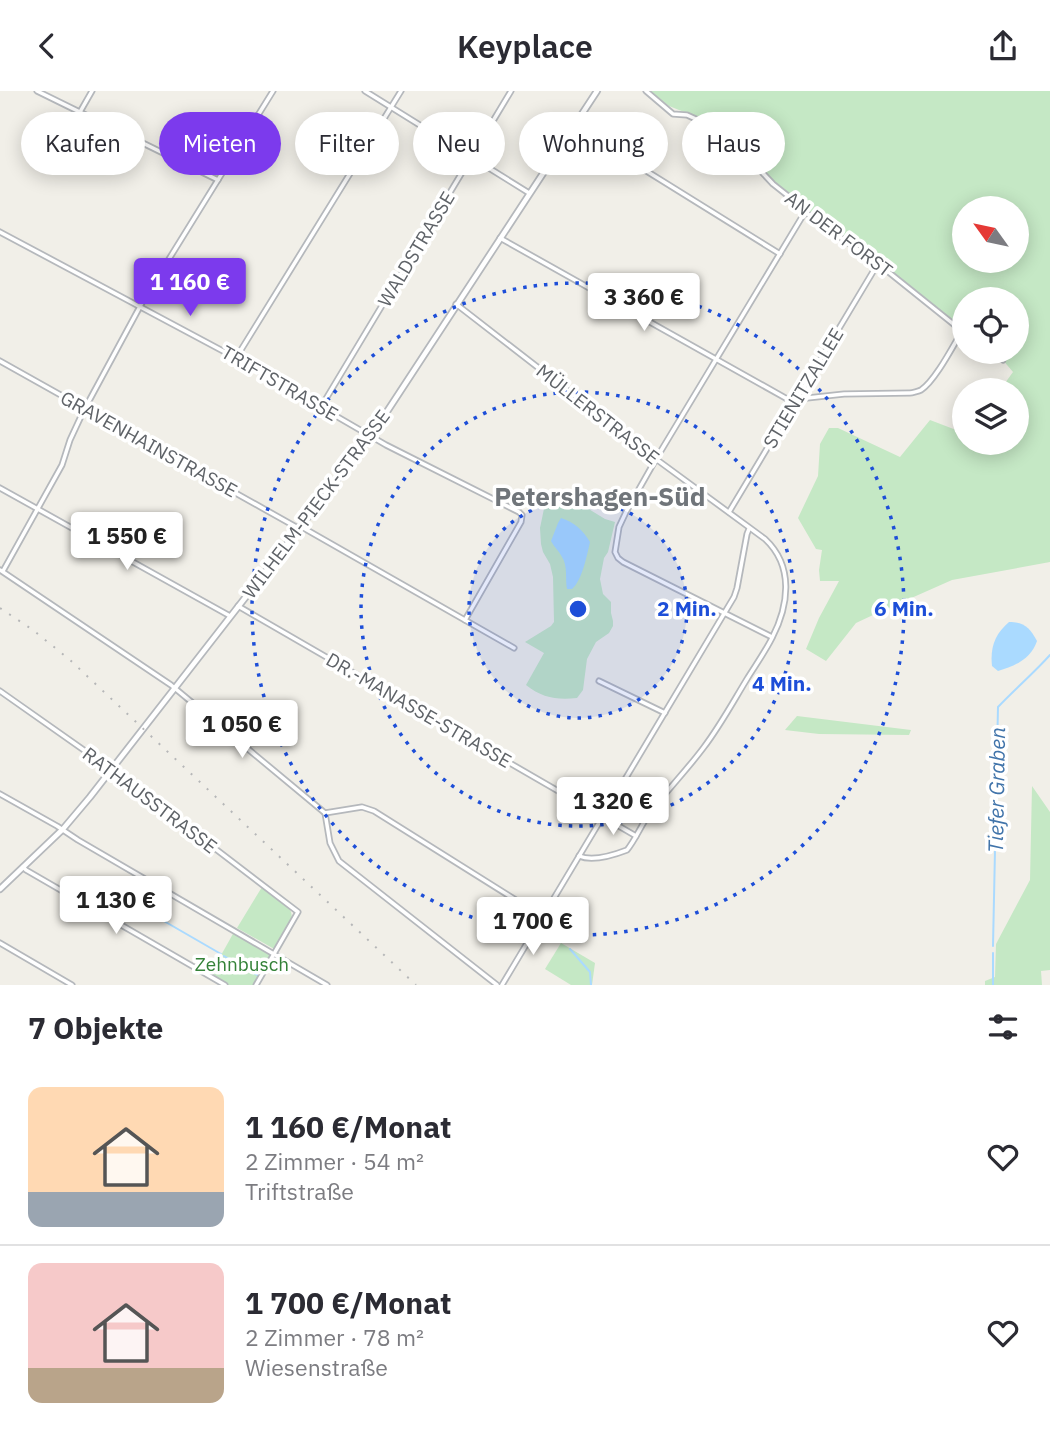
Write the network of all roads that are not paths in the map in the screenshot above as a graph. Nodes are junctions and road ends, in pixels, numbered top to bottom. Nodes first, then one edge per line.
1 (37, 91) edge
2 (92, 91) edge
3 (273, 91) edge
4 (365, 91) edge
5 (401, 91) edge
6 (511, 91) edge
7 (597, 91) edge
8 (646, 91) edge
9 (391, 107) junction
10 (80, 112) joint
11 (498, 112) edge
12 (583, 112) edge
13 (413, 121) edge
14 (145, 144) edge
15 (460, 175) edge
16 (500, 175) edge
17 (541, 175) edge
18 (654, 175) edge
19 (218, 180) junction
20 (529, 193) junction
21 (805, 212) junction
22 (0, 232) edge
23 (500, 239) junction
24 (780, 254) junction
25 (877, 264) junction
26 (456, 305) junction
27 (140, 306) junction
28 (952, 322) edge
29 (952, 349) edge
30 (236, 358) junction
31 (716, 360) junction
32 (0, 361) edge
33 (796, 400) junction
34 (321, 407) junction
35 (85, 408) junction
36 (371, 436) junction
37 (656, 459) junction
38 (0, 488) edge
39 (37, 509) junction
40 (729, 512) junction
41 (299, 527) junction
42 (749, 529) junction
43 (1, 570) edge
44 (238, 606) junction
45 (723, 614) junction
46 (230, 616) junction
47 (465, 620) junction
48 (773, 638) junction
49 (514, 648) dead end
50 (599, 681) dead end
51 (175, 688) junction
52 (0, 691) edge
53 (665, 713) junction
54 (112, 769) junction
55 (0, 794) edge
56 (325, 813) junction
57 (603, 816) junction
58 (63, 829) junction
59 (636, 836) junction
60 (579, 856) junction
61 (23, 867) junction
62 (0, 889) edge
63 (543, 917) junction
64 (0, 943) edge
65 (274, 954) junction
66 (72, 985) edge
67 (225, 985) edge
68 (256, 985) edge
69 (327, 985) edge
70 (500, 985) edge

1 - 10 street
2 - 10 street
3 - 19 street
4 - 9 street
5 - 9 street
6 - 11 street, WALDSTRASSE
7 - 12 street, WILHELM-PIECK-STRASSE
8 - 21 street, AN DER FORST
9 - 13 street
9 - 30 street
14 - 19 street
15 - 34 street, WALDSTRASSE
16 - 20 street
17 - 20 street, WILHELM-PIECK-STRASSE
18 - 24 street
19 - 27 street
20 - 23 street, WILHELM-PIECK-STRASSE
21 - 24 street
21 - 25 street, AN DER FORST
22 - 27 street, TRIFTSTRASSE
23 - 26 street, WILHELM-PIECK-STRASSE
23 - 31 street
24 - 31 street
25 - 28 street, AN DER FORST
25 - 33 street, STIENITZALLEE
26 - 36 street, WILHELM-PIECK-STRASSE
26 - 37 street, MÜLLERSTRASSE
27 - 30 street, TRIFTSTRASSE
27 - 35 street
29 - 33 street
30 - 34 street, TRIFTSTRASSE
31 - 33 street
31 - 37 street
32 - 35 street, GRAVENHAINSTRASSE
33 - 40 street, STIENITZALLEE
34 - 36 street, TRIFTSTRASSE
35 - 39 street
35 - 41 street, GRAVENHAINSTRASSE
36 - 41 street, WILHELM-PIECK-STRASSE
36 - 47 street, TRIFTSTRASSE
37 - 40 street, MÜLLERSTRASSE
37 - 45 street
38 - 39 street
39 - 43 street
39 - 46 street
40 - 42 street, MÜLLERSTRASSE
41 - 44 street, WILHELM-PIECK-STRASSE
41 - 47 street, GRAVENHAINSTRASSE
42 - 45 street
42 - 48 street, MÜLLERSTRASSE
43 - 51 street
44 - 46 street, WILHELM-PIECK-STRASSE
44 - 57 street, DR.-MANASSE-STRASSE
45 - 48 street
45 - 53 street
46 - 51 street, WILHELM-PIECK-STRASSE
47 - 49 street, GRAVENHAINSTRASSE
48 - 59 street
50 - 53 street
51 - 54 street, WILHELM-PIECK-STRASSE
51 - 56 street
52 - 54 street, RATHAUSSTRASSE
53 - 57 street
54 - 58 street, WILHELM-PIECK-STRASSE
54 - 65 street, RATHAUSSTRASSE
55 - 58 street
56 - 63 street
56 - 70 street
57 - 59 street, DR.-MANASSE-STRASSE
57 - 60 street
58 - 61 street, WILHELM-PIECK-STRASSE
58 - 65 street
59 - 60 street
60 - 63 street
61 - 62 street, WILHELM-PIECK-STRASSE
61 - 67 street
63 - 70 street
64 - 66 street
65 - 68 street
65 - 69 street

